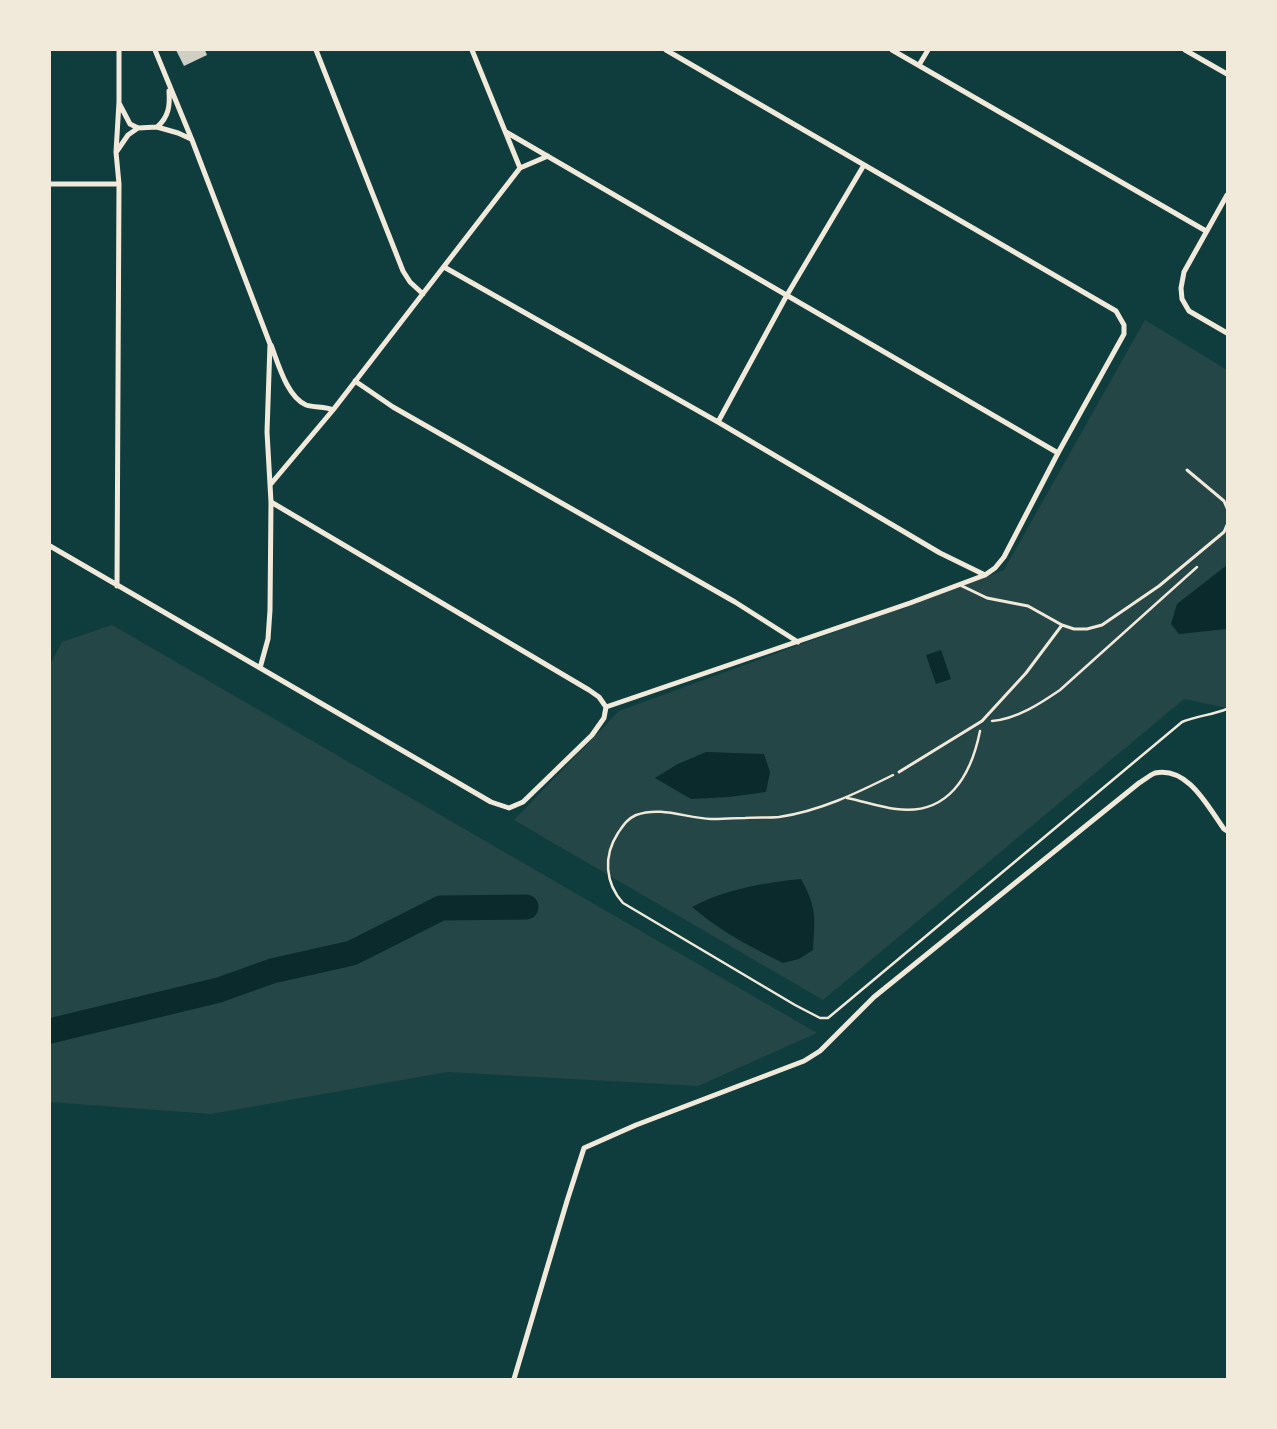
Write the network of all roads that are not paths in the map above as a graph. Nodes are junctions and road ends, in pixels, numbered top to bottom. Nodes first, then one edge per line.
1 (119, 50) edge
2 (155, 50) edge
3 (316, 50) edge
4 (472, 50) edge
5 (666, 50) edge
6 (892, 50) edge
7 (928, 50) edge
8 (1185, 50) edge
9 (919, 65) junction
10 (1227, 74) edge
11 (169, 86) junction
12 (119, 102) junction
13 (157, 127) junction
14 (138, 128) junction
15 (506, 132) junction
16 (192, 140) junction
17 (116, 152) junction
18 (548, 156) junction
19 (864, 165) junction
20 (520, 168) junction
21 (50, 184) edge
22 (119, 184) junction
23 (1227, 195) edge
24 (1206, 230) junction
25 (444, 267) junction
26 (423, 294) junction
27 (787, 295) junction
28 (1227, 333) edge
29 (270, 344) junction
30 (355, 381) junction
31 (333, 410) junction
32 (718, 422) junction
33 (1058, 453) junction
34 (1187, 470) dead end
35 (270, 485) junction
36 (271, 502) junction
37 (1227, 508) edge
38 (1227, 525) edge
39 (50, 546) edge
40 (985, 575) junction
41 (117, 586) junction
42 (958, 586) junction
43 (1062, 625) junction
44 (798, 642) junction
45 (260, 668) junction
46 (606, 708) junction
47 (899, 772) road end
48 (1227, 831) edge
49 (514, 1379) edge

1 - 12 street
2 - 11 street
3 - 26 street
4 - 15 street
5 - 19 street
6 - 9 street
7 - 9 street
8 - 10 street
9 - 24 street
11 - 13 street
11 - 16 street
12 - 14 street
12 - 17 street
13 - 14 street
13 - 16 street
14 - 17 street
15 - 18 street
15 - 20 street
16 - 29 street
17 - 22 street
18 - 20 street
18 - 27 street
19 - 27 street
19 - 33 street
20 - 25 street
21 - 22 street
22 - 41 street
23 - 24 street
24 - 28 street
25 - 26 street
25 - 32 street
26 - 30 street
27 - 32 street
27 - 33 street
29 - 31 street
29 - 35 street
30 - 31 street
30 - 44 street
31 - 35 street
32 - 40 street
33 - 40 street
34 - 37 lane
35 - 36 street
36 - 45 street
36 - 46 street
38 - 43 lane
39 - 41 street
40 - 42 street
41 - 45 street
42 - 43 lane
42 - 44 street
43 - 47 lane
44 - 46 street
45 - 46 street
48 - 49 street

